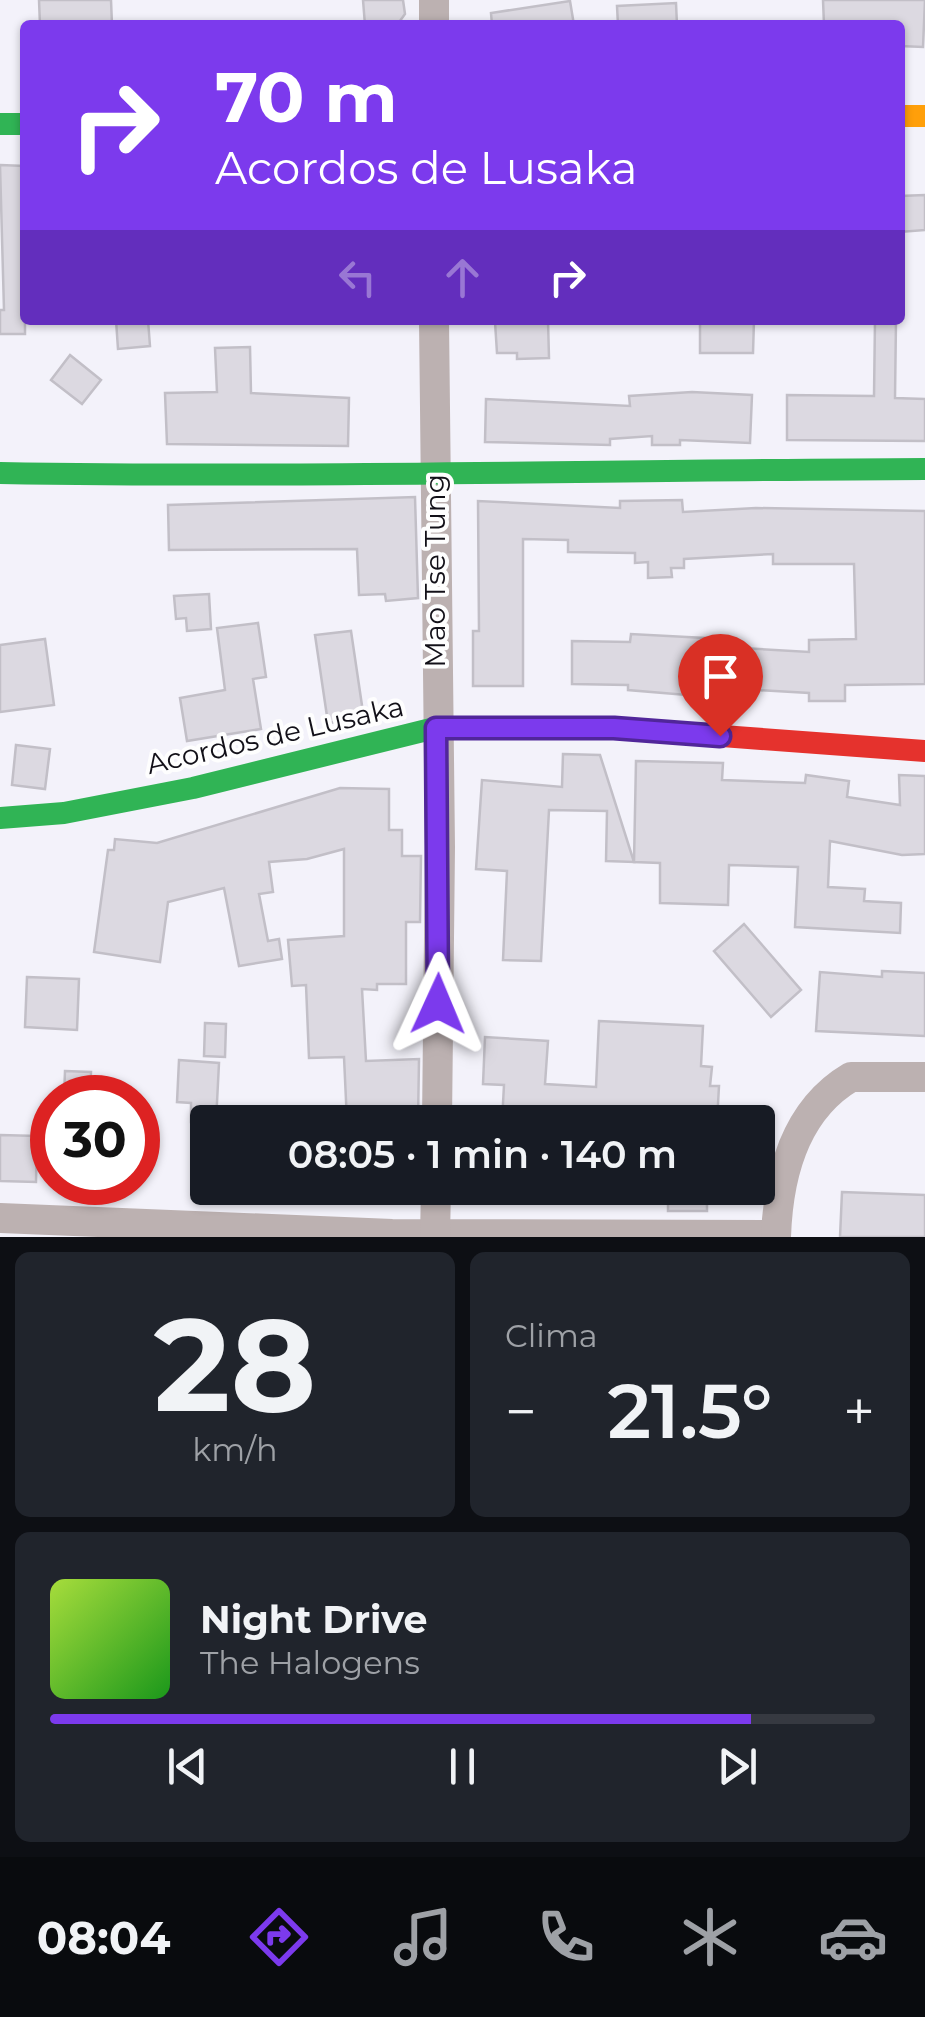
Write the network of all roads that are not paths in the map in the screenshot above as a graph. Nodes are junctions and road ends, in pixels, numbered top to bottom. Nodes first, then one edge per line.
1 (434, 325) edge
2 (925, 469) edge
3 (434, 470) junction
4 (0, 473) edge
5 (436, 728) junction
6 (925, 751) edge
7 (0, 818) edge
8 (925, 1077) edge
9 (437, 1105) edge
10 (436, 1205) edge
11 (0, 1218) edge
12 (435, 1236) edge
13 (776, 1236) edge

1 - 3 street, Mao Tse Tung
2 - 3 street
3 - 4 street
3 - 5 street, Mao Tse Tung
5 - 6 street, Acordos de Lusaka
5 - 7 street, Acordos de Lusaka
5 - 9 street, Mao Tse Tung
8 - 13 street
10 - 12 street
11 - 12 street
12 - 13 street

